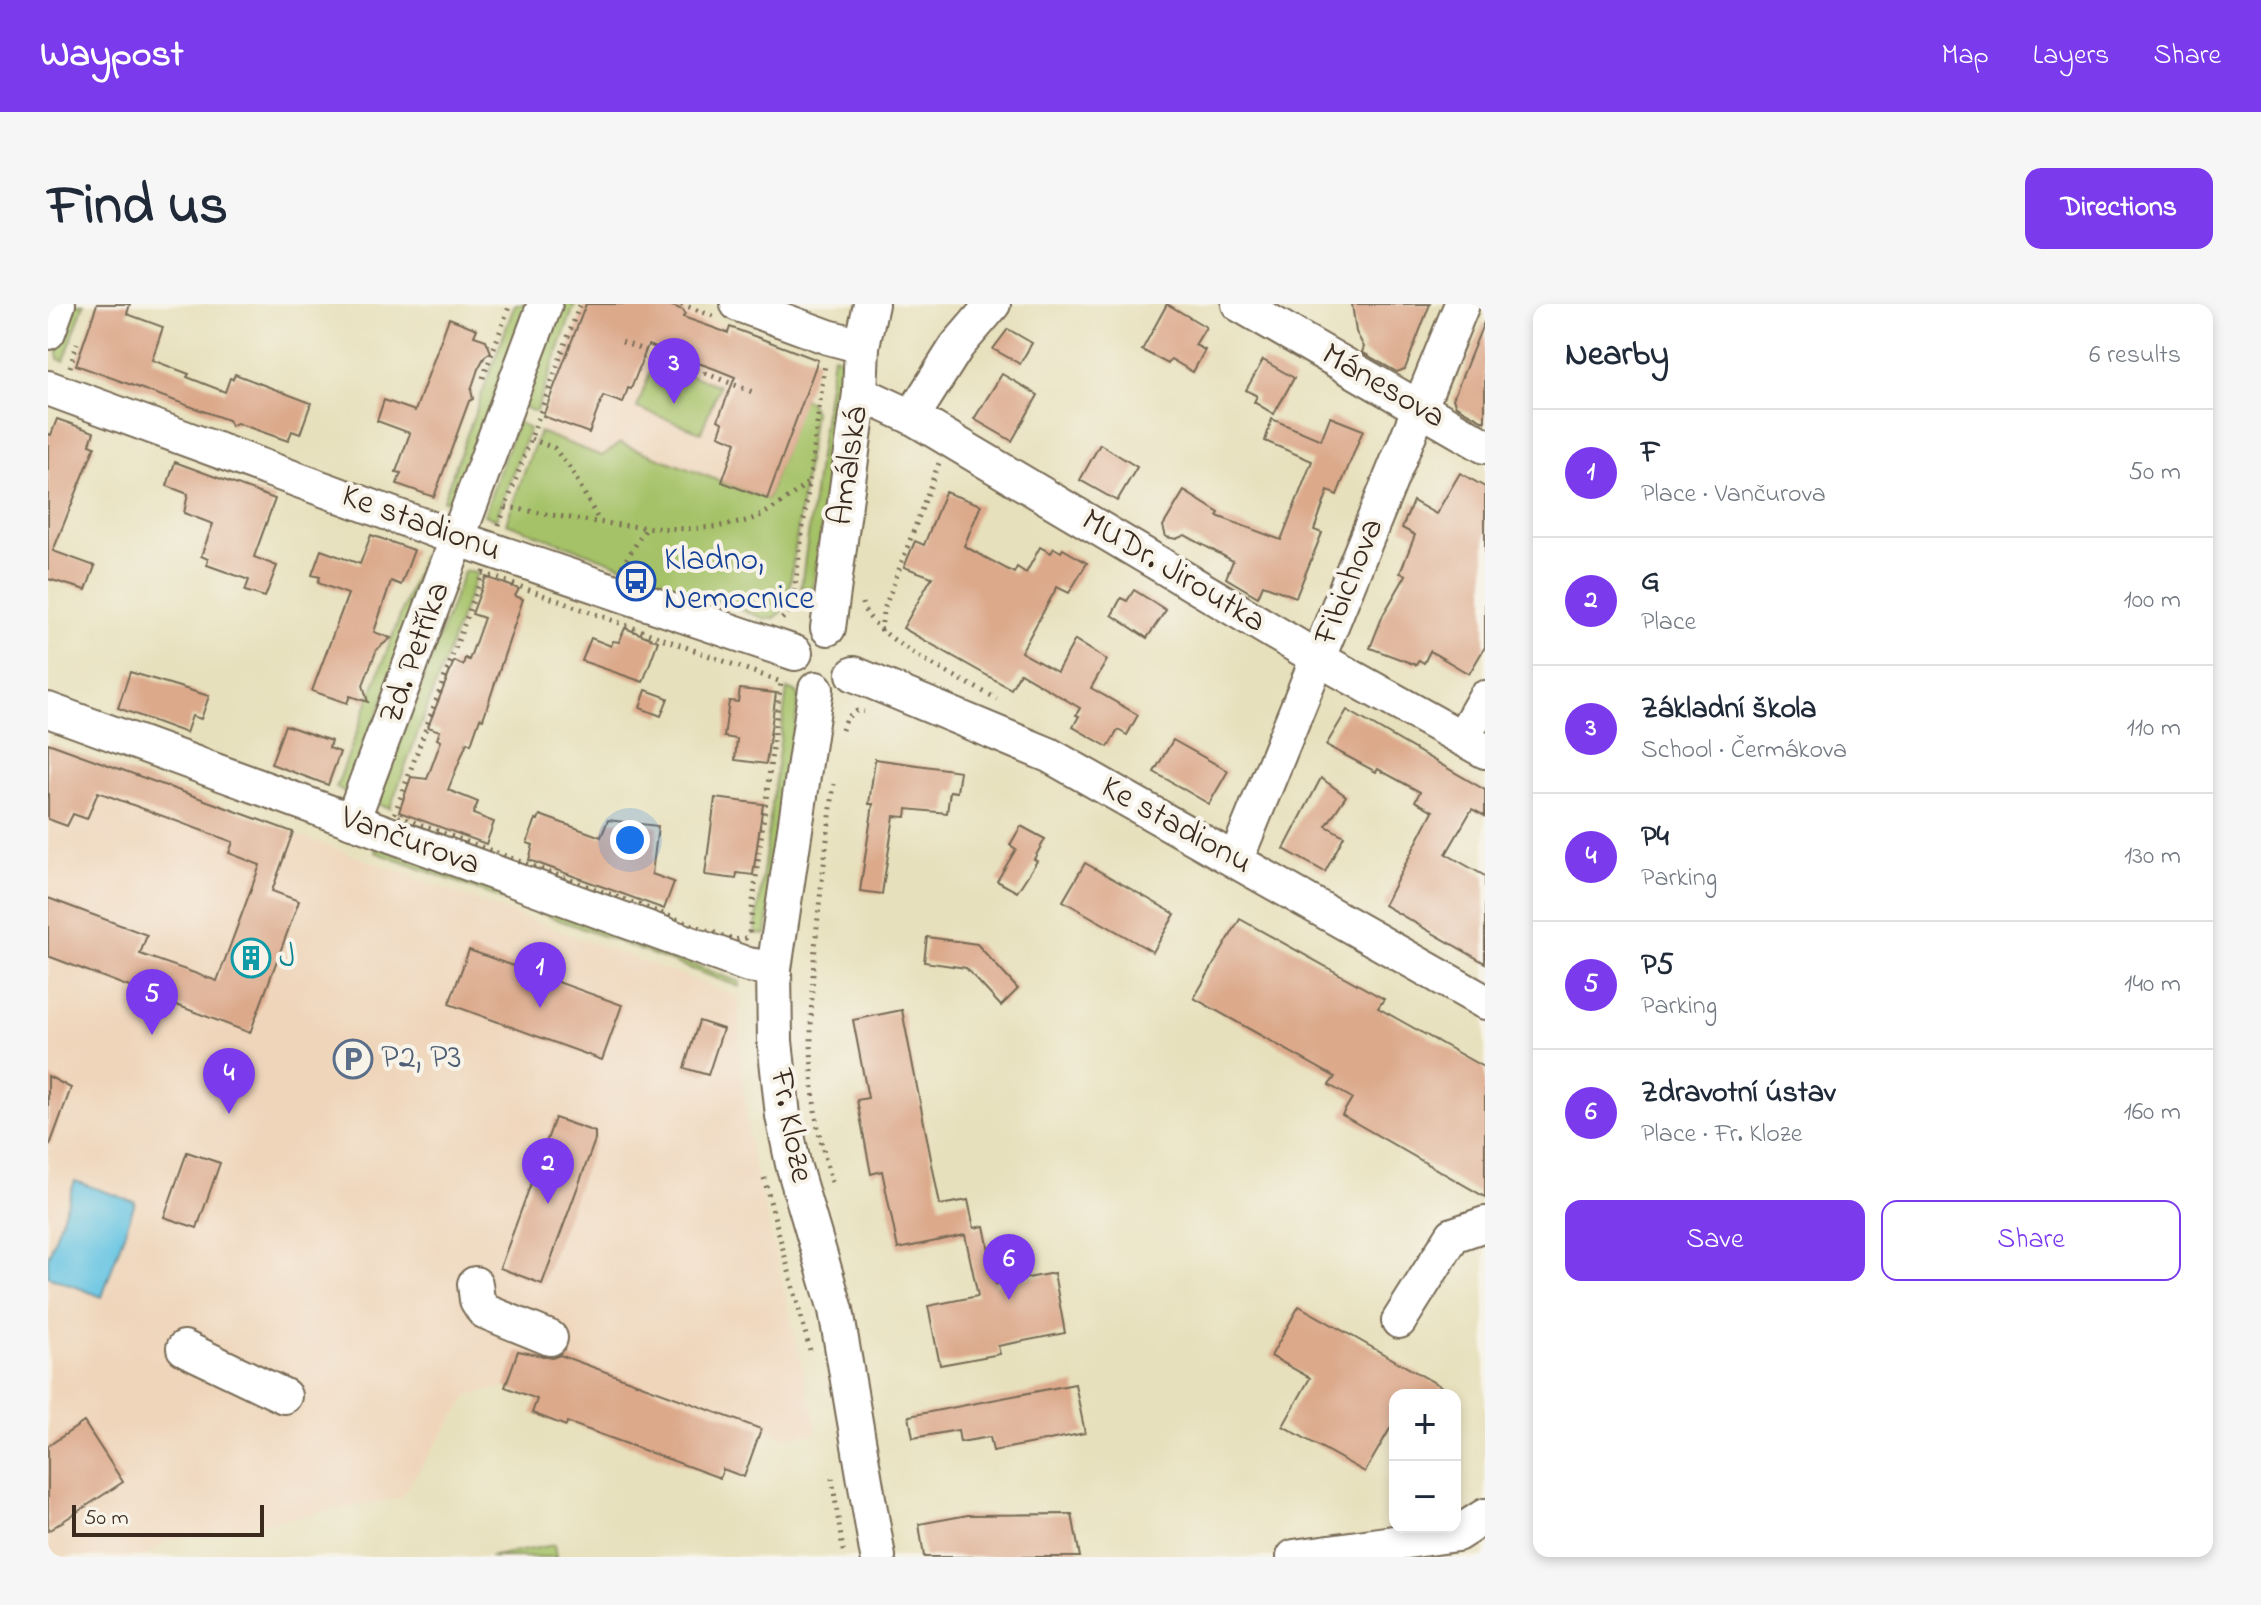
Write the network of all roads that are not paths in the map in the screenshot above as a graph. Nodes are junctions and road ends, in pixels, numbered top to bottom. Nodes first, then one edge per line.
1 (58, 304) edge
2 (545, 304) edge
3 (871, 304) edge
4 (993, 304) edge
5 (1239, 304) edge
6 (1462, 304) edge
7 (731, 312) edge
8 (48, 332) edge
9 (862, 346) junction
10 (63, 373) edge
11 (860, 393) junction
12 (1421, 408) junction
13 (912, 417) junction
14 (1485, 446) edge
15 (459, 539) junction
16 (828, 628) junction
17 (795, 653) junction
18 (1319, 659) junction
19 (854, 674) junction
20 (816, 689) junction
21 (1485, 698) edge
22 (48, 710) edge
23 (1473, 744) edge
24 (352, 821) junction
25 (1236, 859) junction
26 (774, 969) junction
27 (1485, 1002) edge
28 (1485, 1224) edge
29 (475, 1284) dead end
30 (1399, 1321) dead end
31 (550, 1338) dead end
32 (184, 1348) dead end
33 (284, 1396) dead end
34 (1485, 1516) edge
35 (878, 1557) edge
36 (1294, 1557) edge

1 - 8 street
2 - 15 street, Zd. Petříka
3 - 9 street, Amálská
4 - 13 street
5 - 12 street, Mánesova
6 - 12 street, Fibichova
7 - 9 street
9 - 11 street, Amálská
10 - 15 street, Ke stadionu
11 - 13 street, MUDr. Jiroutka
11 - 16 street, Amálská
12 - 14 street, Mánesova
12 - 18 street, Fibichova
13 - 18 street, MUDr. Jiroutka
15 - 17 street, Ke stadionu
15 - 24 street, Zd. Petříka
16 - 17 street
16 - 19 street
17 - 20 street
18 - 23 street, MUDr. Jiroutka
18 - 25 street, Fibichova
19 - 20 street
19 - 25 street, Ke stadionu
20 - 26 street, Fr. Kloze
21 - 23 street
22 - 24 street, Vančurova
24 - 26 street, Vančurova
25 - 27 street, Ke stadionu
26 - 35 street, Fr. Kloze
28 - 30 street
29 - 31 street
32 - 33 street
34 - 36 street

